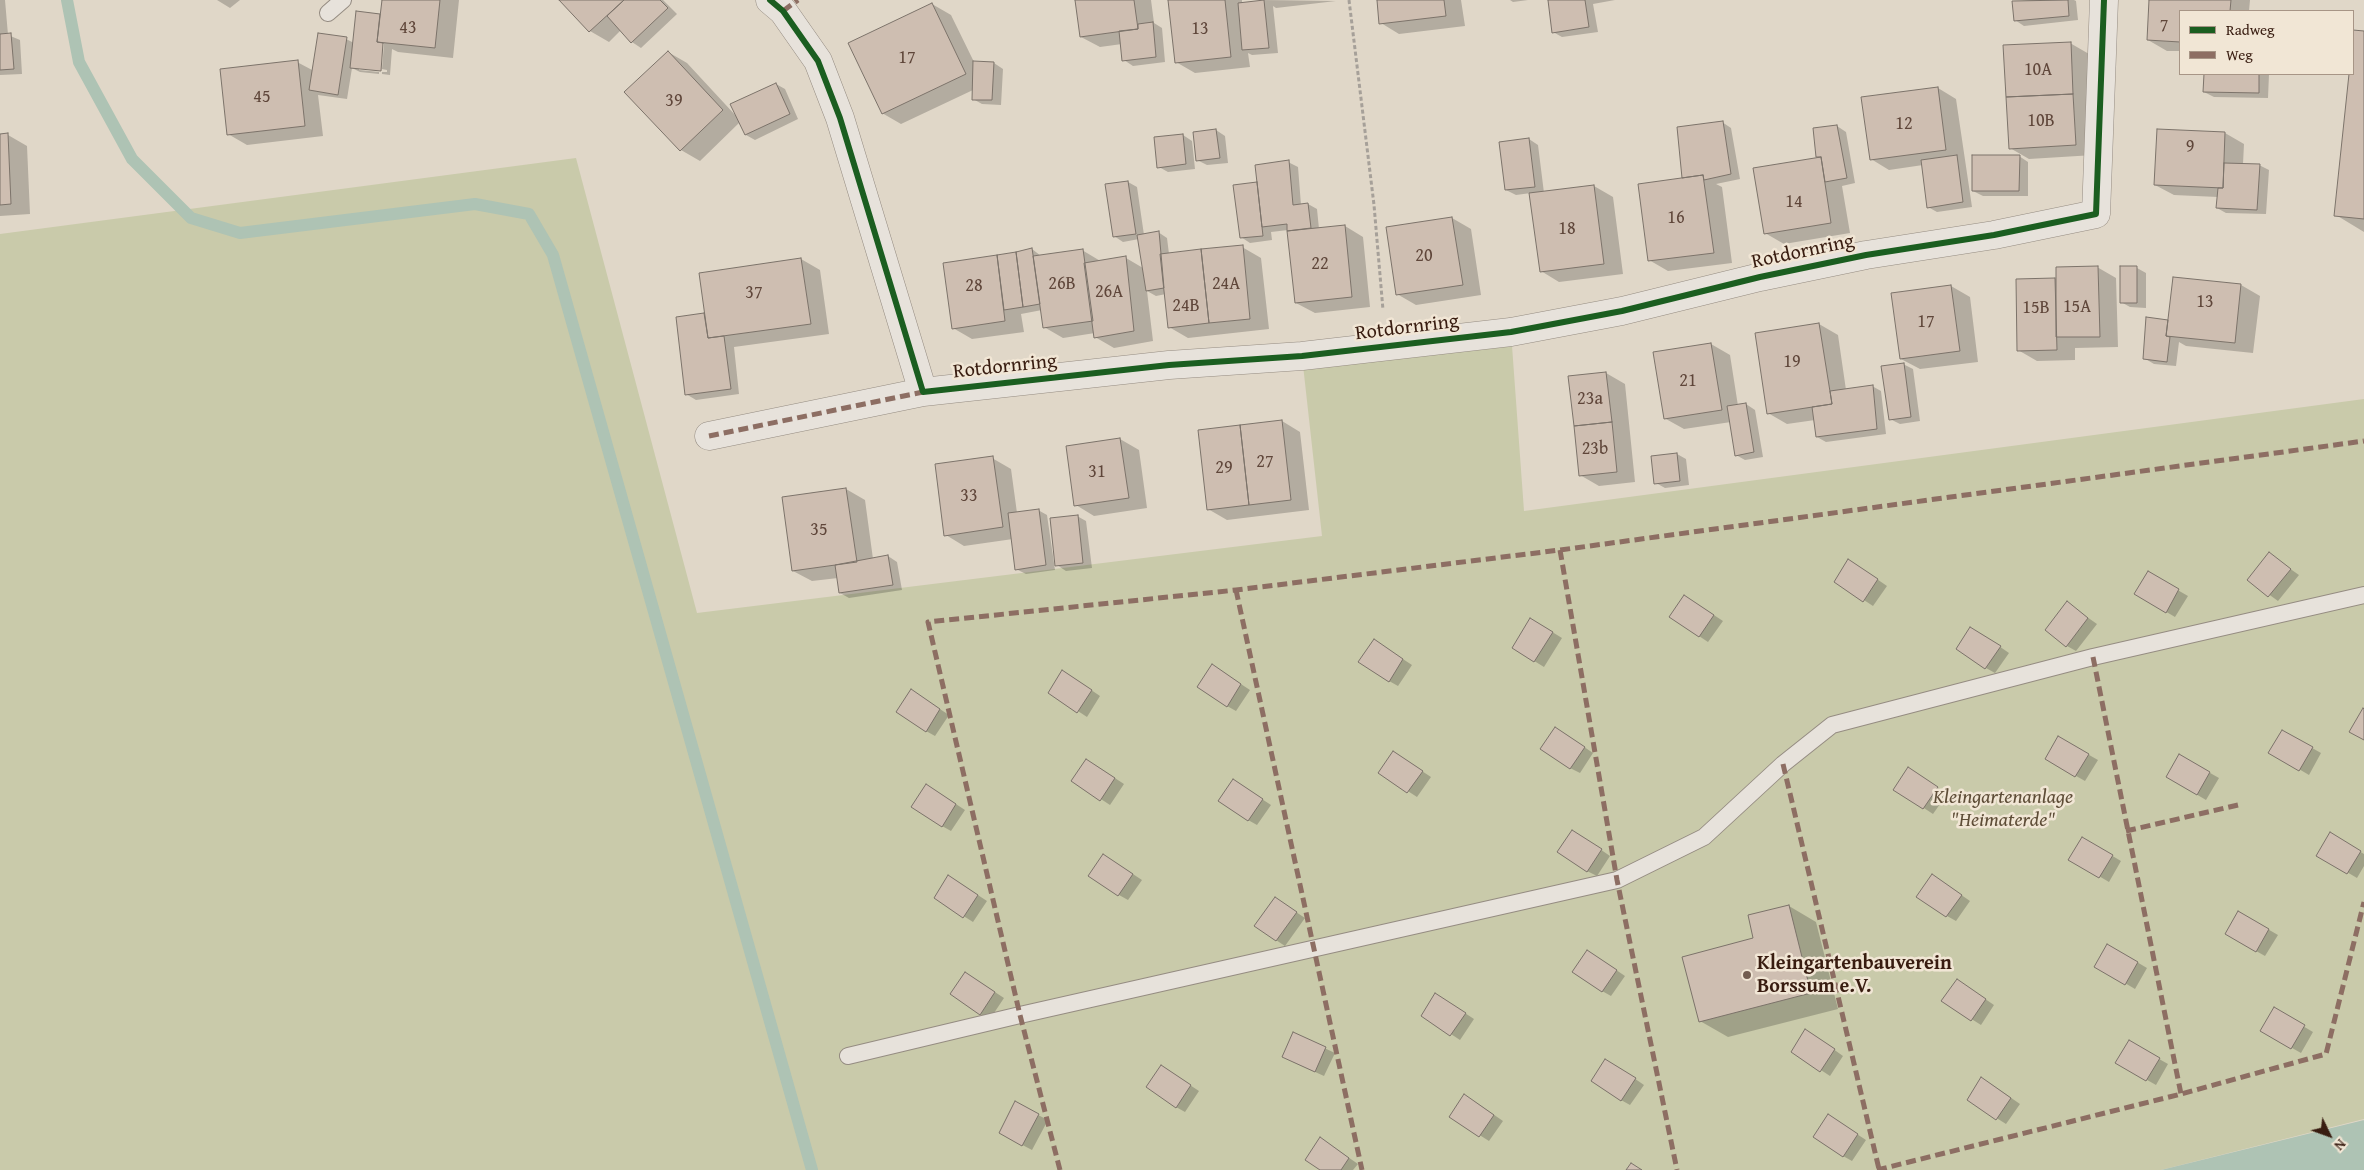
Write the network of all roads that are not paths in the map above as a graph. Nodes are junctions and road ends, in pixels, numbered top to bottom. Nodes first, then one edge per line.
1 (343, 0) edge
2 (2104, 0) edge
3 (784, 4) edge
4 (328, 14) dead end
5 (923, 392) junction
6 (709, 436) dead end
7 (2364, 595) edge
8 (848, 1056) dead end

1 - 4 lane
2 - 5 street, Rotdornring
3 - 5 street
5 - 6 street, Rotdornring
7 - 8 lane

